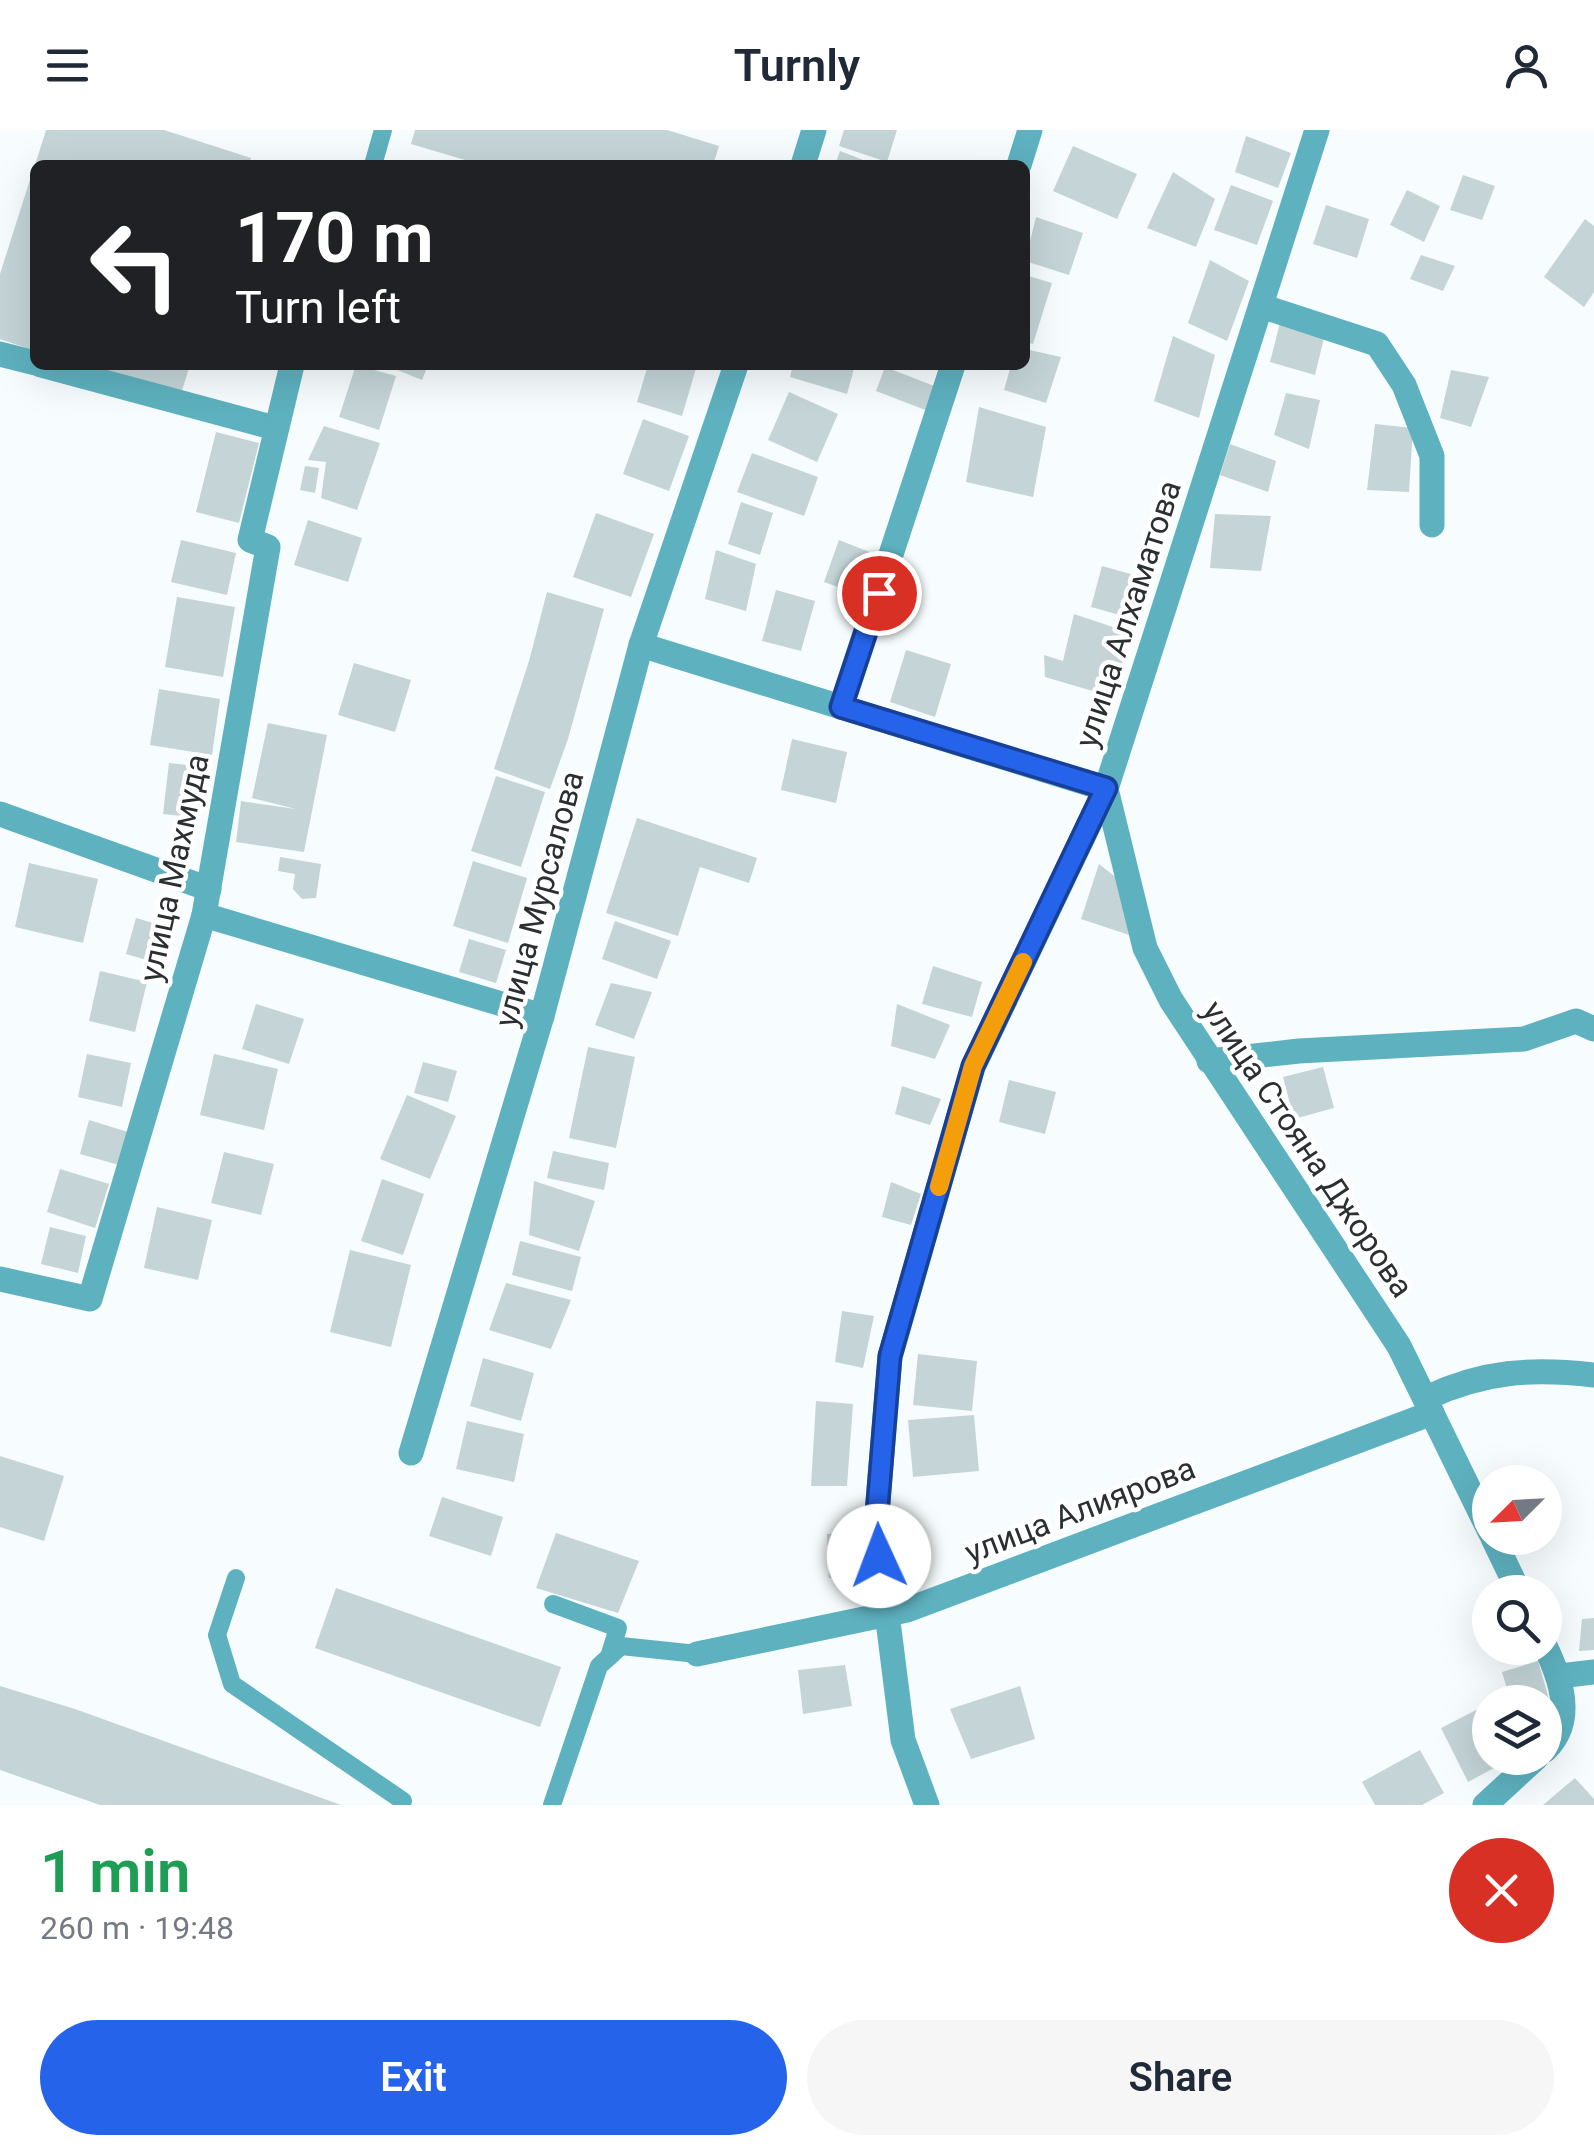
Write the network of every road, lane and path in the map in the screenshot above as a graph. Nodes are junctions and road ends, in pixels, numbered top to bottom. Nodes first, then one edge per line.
1 (383, 130) edge
2 (814, 130) edge
3 (1030, 130) edge
4 (1317, 130) edge
5 (374, 160) edge
6 (805, 160) edge
7 (1021, 160) edge
8 (1260, 306) junction
9 (0, 354) edge
10 (30, 362) edge
11 (60, 370) edge
12 (291, 370) edge
13 (734, 370) edge
14 (951, 370) edge
15 (275, 428) junction
16 (1432, 525) dead end
17 (641, 645) junction
18 (841, 707) junction
19 (1106, 788) junction
20 (0, 814) edge
21 (209, 889) junction
22 (204, 915) junction
23 (542, 1016) junction
24 (1594, 1029) edge
25 (1210, 1060) junction
26 (0, 1280) edge
27 (1594, 1375) edge
28 (1429, 1406) junction
29 (411, 1453) dead end
30 (1472, 1495) edge
31 (236, 1578) dead end
32 (553, 1604) dead end
33 (885, 1614) junction
34 (697, 1654) joint
35 (609, 1657) junction
36 (1554, 1665) edge
37 (1594, 1672) edge
38 (1560, 1676) junction
39 (1561, 1685) edge
40 (1562, 1692) edge
41 (1562, 1719) edge
42 (1517, 1775) edge
43 (407, 1804) edge
44 (552, 1805) edge
45 (927, 1805) edge
46 (1484, 1805) edge

1 - 5 lane
2 - 6 street
3 - 7 street
4 - 8 street, улица Алхаматова
8 - 16 street
8 - 19 street, улица Алхаматова
9 - 10 street
11 - 15 street
12 - 15 street, улица Махмуда
13 - 17 street, улица Мурсалова
14 - 18 street
15 - 21 street, улица Махмуда
17 - 18 street
17 - 23 street, улица Мурсалова
18 - 19 street
19 - 25 street, улица Стояна Джорова
19 - 33 street, улица Алхаматова
20 - 21 street
21 - 22 street, улица Махмуда
22 - 23 street
22 - 26 street, улица Махмуда
23 - 29 street, улица Мурсалова
24 - 25 street
25 - 28 street, улица Стояна Джорова
27 - 28 street, улица Алиярова
28 - 30 street, улица Стояна Джорова
28 - 33 street, улица Алиярова
31 - 43 lane
32 - 35 lane
33 - 34 street, улица Алиярова
33 - 45 street, улица Алхаматова
34 - 35 lane, улица Алиярова
35 - 44 lane
36 - 38 street
37 - 38 street
38 - 39 street
40 - 41 street
42 - 46 street

